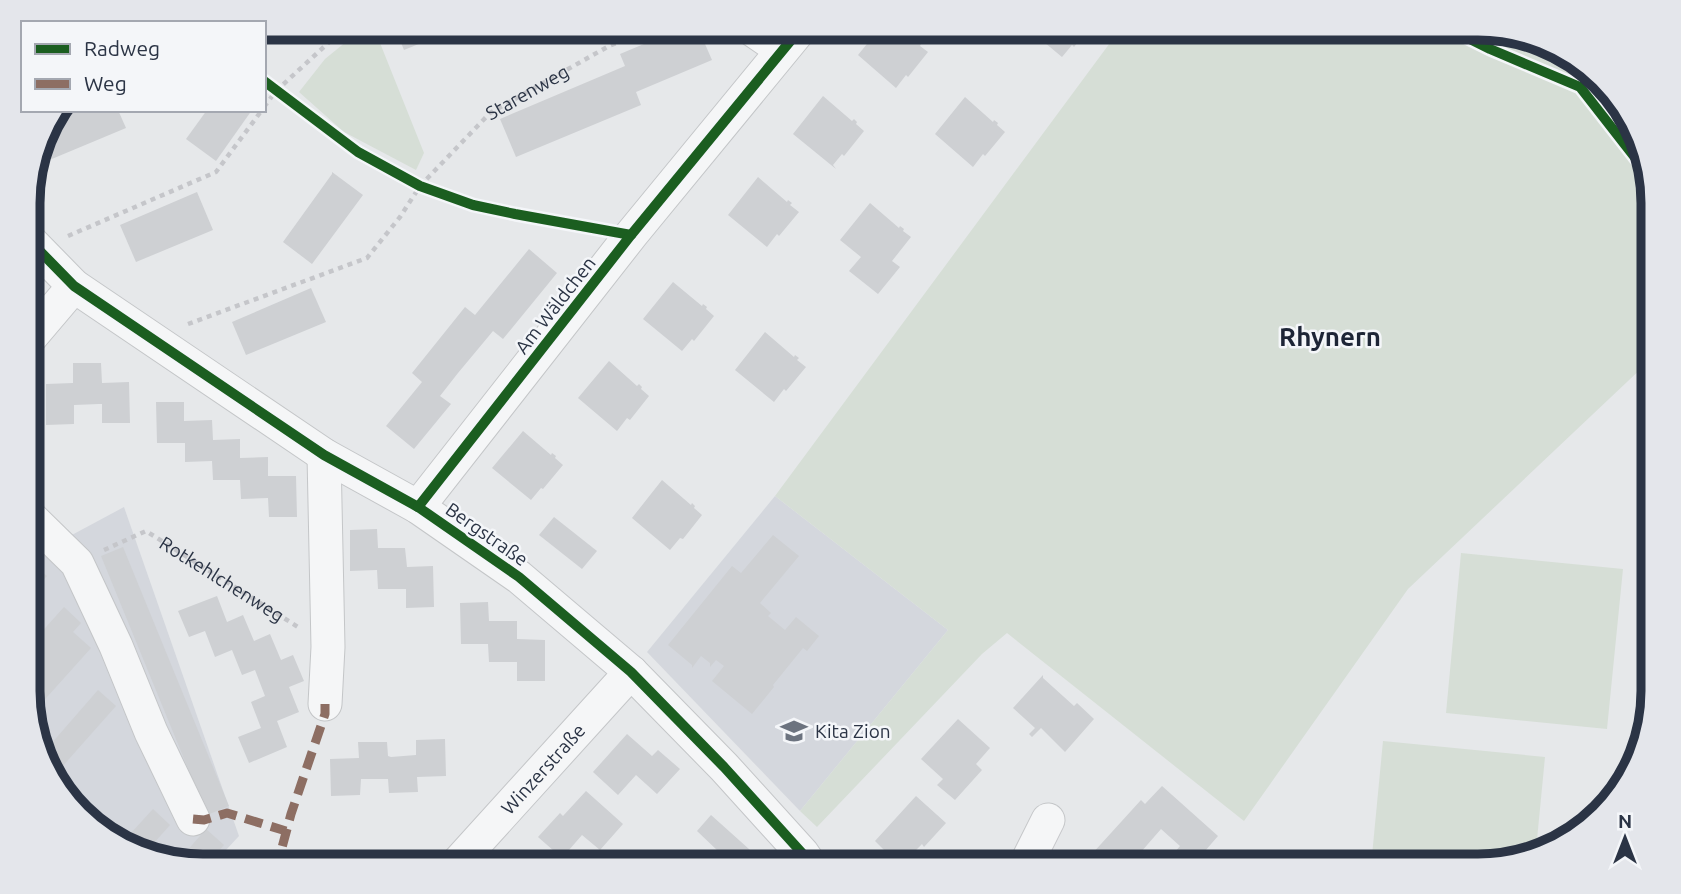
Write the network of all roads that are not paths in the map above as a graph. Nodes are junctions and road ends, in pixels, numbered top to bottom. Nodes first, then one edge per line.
1 (790, 41) edge
2 (41, 252) edge
3 (74, 286) junction
4 (41, 325) edge
5 (324, 455) junction
6 (418, 507) junction
7 (40, 527) edge
8 (631, 672) junction
9 (325, 704) dead end
10 (193, 819) dead end
11 (1048, 820) dead end
12 (1031, 853) edge
13 (466, 854) edge
14 (802, 854) edge

1 - 6 street, Am Wäldchen
2 - 3 street, Bergstraße
3 - 4 street
3 - 5 street, Bergstraße
5 - 6 street, Bergstraße
5 - 9 street
6 - 8 street, Bergstraße
7 - 10 street
8 - 13 street, Winzerstraße
8 - 14 street, Bergstraße
11 - 12 street

